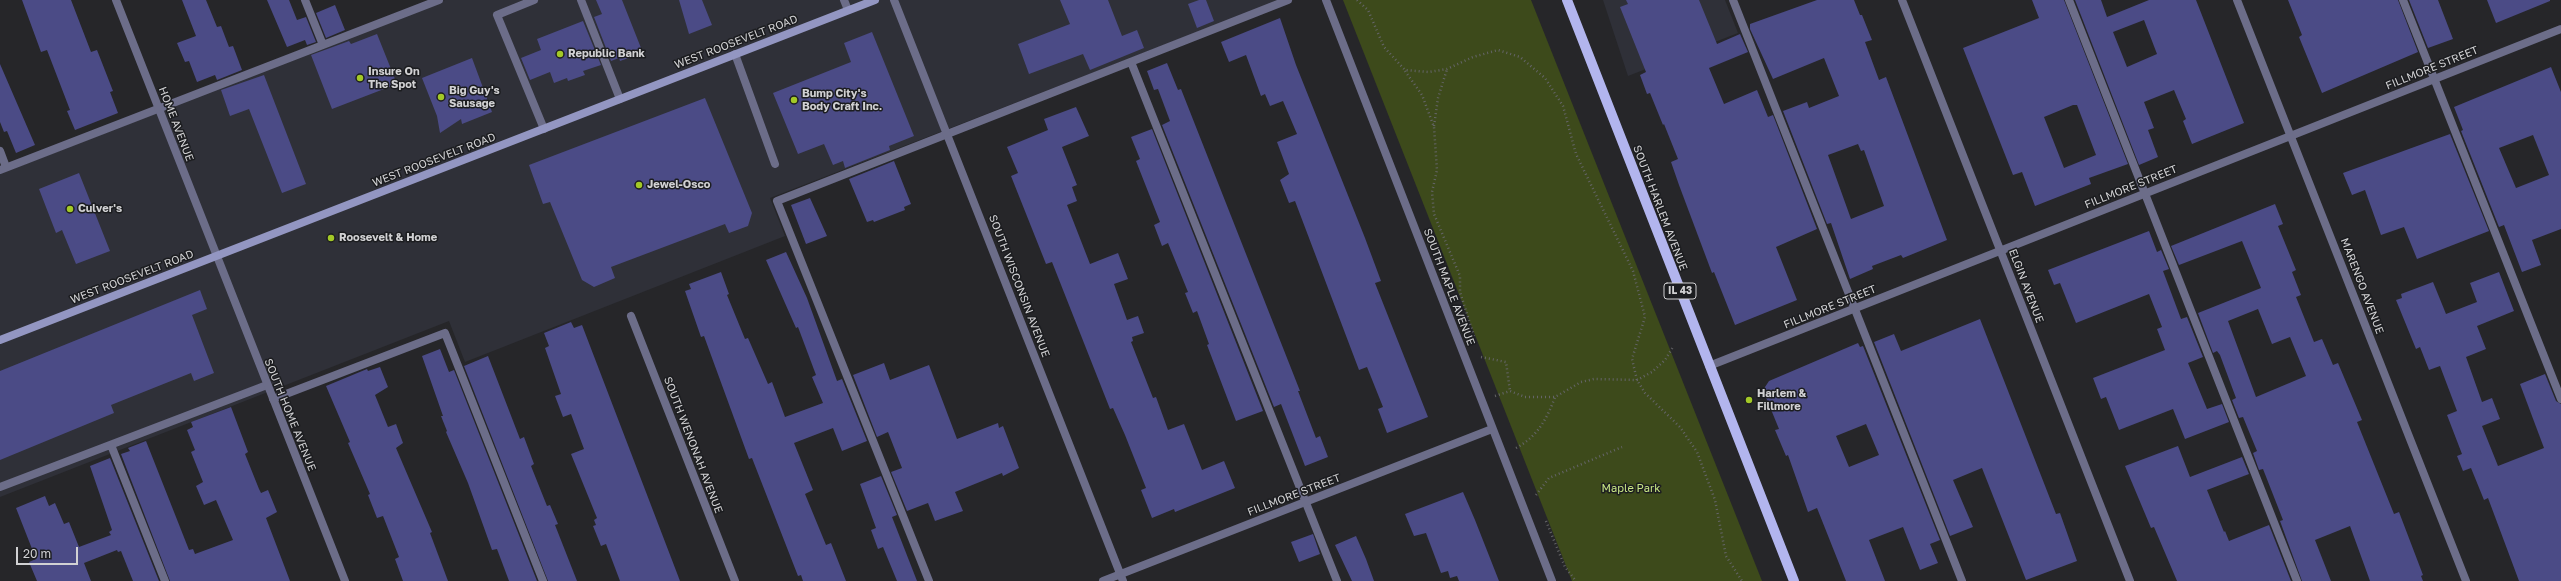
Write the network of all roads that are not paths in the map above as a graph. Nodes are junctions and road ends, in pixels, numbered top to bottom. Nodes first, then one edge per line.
1 (116, 0) edge
2 (305, 0) edge
3 (439, 0) edge
4 (534, 0) edge
5 (581, 0) edge
6 (844, 0) edge
7 (875, 0) edge
8 (894, 0) edge
9 (1288, 0) edge
10 (1326, 0) edge
11 (1567, 0) edge
12 (1733, 0) edge
13 (1902, 0) edge
14 (2069, 0) edge
15 (2237, 0) edge
16 (2403, 0) edge
17 (848, 10) junction
18 (2561, 29) edge
19 (323, 45) junction
20 (735, 54) junction
21 (1131, 62) junction
22 (2434, 79) junction
23 (620, 99) junction
24 (158, 109) junction
25 (544, 129) junction
26 (947, 134) junction
27 (2291, 136) junction
28 (0, 150) edge
29 (775, 164) dead end
30 (3, 169) edge
31 (2145, 193) junction
32 (2000, 251) junction
33 (216, 256) junction
34 (1855, 309) junction
35 (631, 316) dead end
36 (0, 340) edge
37 (1709, 366) junction
38 (267, 385) junction
39 (272, 399) junction
40 (2561, 399) edge
41 (1492, 429) junction
42 (111, 445) junction
43 (0, 487) edge
44 (1306, 502) junction
45 (1122, 578) edge
46 (165, 581) edge
47 (345, 581) edge
48 (542, 581) edge
49 (735, 581) edge
50 (929, 581) edge
51 (1103, 581) edge
52 (1337, 581) edge
53 (1552, 581) edge
54 (1794, 581) edge
55 (1962, 581) edge
56 (2130, 581) edge
57 (2297, 581) edge
58 (2466, 581) edge

1 - 24 street, HOME AVENUE
2 - 19 street
3 - 19 street
4 - 25 street
5 - 23 street
6 - 17 street
7 - 17 main road, WEST ROOSEVELT ROAD
8 - 26 street, SOUTH WISCONSIN AVENUE
9 - 21 street
10 - 41 street, SOUTH MAPLE AVENUE
11 - 37 main road, SOUTH HARLEM AVENUE / IL 43
12 - 34 street
13 - 32 street, ELGIN AVENUE
14 - 31 street
15 - 27 street, MARENGO AVENUE
16 - 22 street
17 - 20 main road, WEST ROOSEVELT ROAD
18 - 22 street, FILLMORE STREET
19 - 24 street
20 - 23 main road, WEST ROOSEVELT ROAD
20 - 29 street
21 - 26 street
21 - 44 street
22 - 27 street, FILLMORE STREET
22 - 40 street
23 - 25 main road, WEST ROOSEVELT ROAD
24 - 30 street
24 - 33 street, HOME AVENUE
25 - 33 main road, WEST ROOSEVELT ROAD
26 - 45 street, SOUTH WISCONSIN AVENUE
26 - 50 street
27 - 31 street, FILLMORE STREET
27 - 58 street, MARENGO AVENUE
28 - 30 street
31 - 32 street, FILLMORE STREET
31 - 57 street
32 - 34 street, FILLMORE STREET
32 - 56 street, ELGIN AVENUE
33 - 36 main road, WEST ROOSEVELT ROAD
33 - 38 street, SOUTH HOME AVENUE
34 - 37 street, FILLMORE STREET
34 - 55 street
35 - 49 street, SOUTH WENONAH AVENUE
37 - 54 main road, SOUTH HARLEM AVENUE / IL 43
38 - 39 street, SOUTH HOME AVENUE
38 - 42 street
39 - 47 street, SOUTH HOME AVENUE
39 - 48 street
41 - 44 street, FILLMORE STREET
41 - 53 street, SOUTH MAPLE AVENUE
42 - 43 street
42 - 46 street
44 - 45 street, FILLMORE STREET
44 - 52 street
45 - 51 street, FILLMORE STREET

